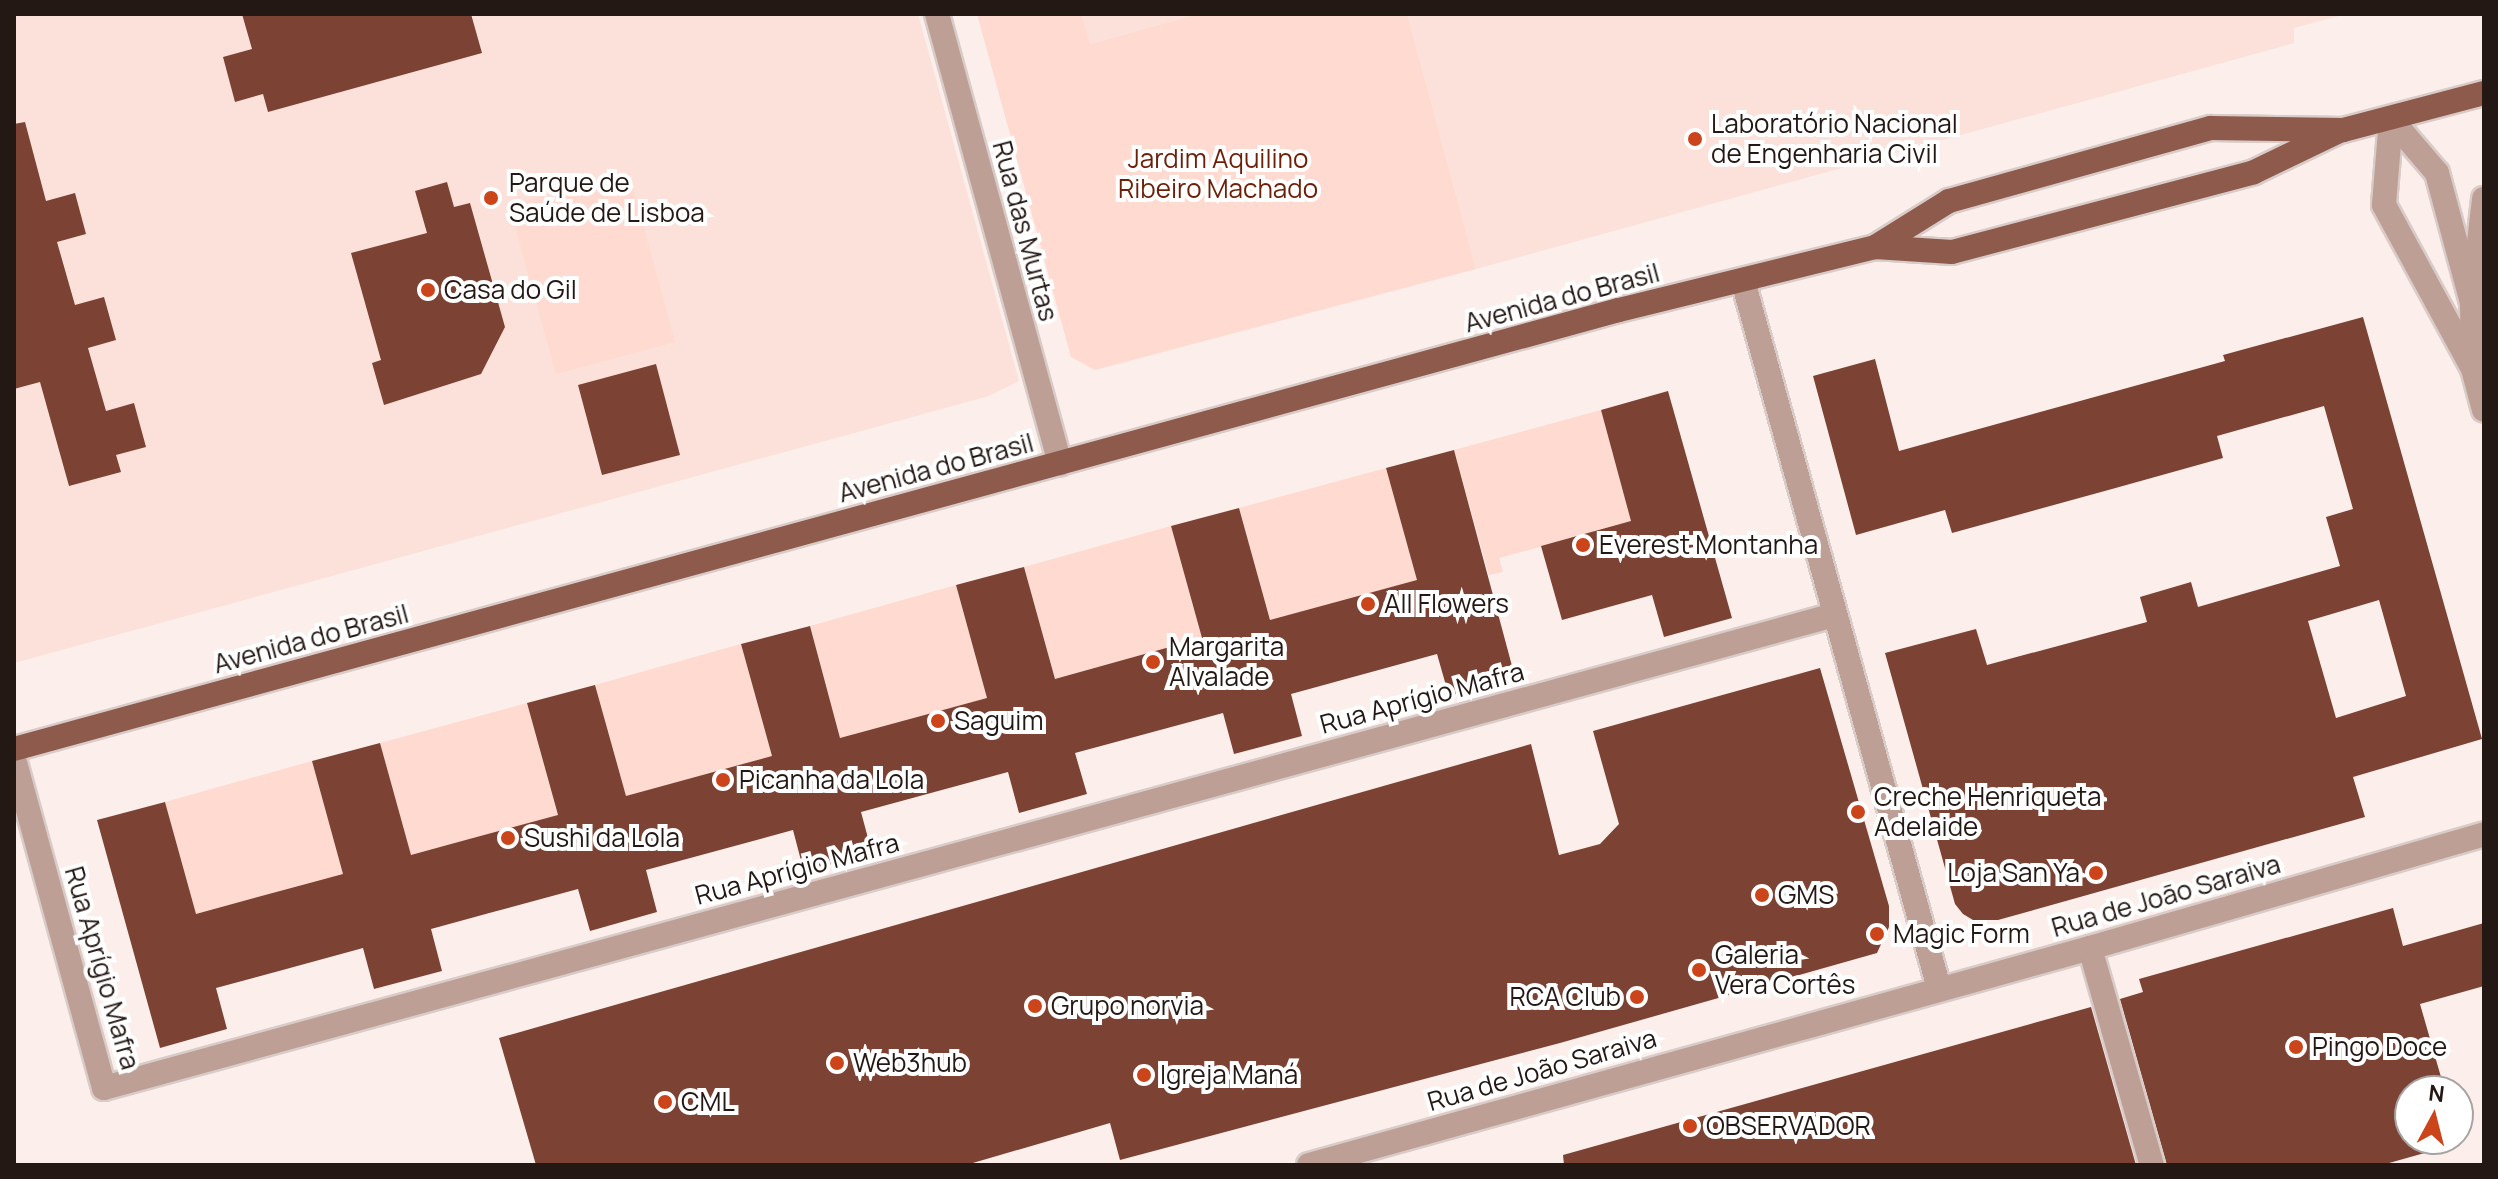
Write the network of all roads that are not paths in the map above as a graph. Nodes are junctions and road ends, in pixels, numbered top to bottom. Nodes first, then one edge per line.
1 (937, 14) edge
2 (2484, 93) edge
3 (2391, 119) junction
4 (2343, 130) junction
5 (2484, 199) edge
6 (1875, 247) junction
7 (1743, 281) junction
8 (2472, 303) junction
9 (2473, 369) junction
10 (2484, 410) edge
11 (1060, 463) junction
12 (1834, 615) junction
13 (14, 749) edge
14 (14, 759) edge
15 (2484, 834) edge
16 (2090, 948) junction
17 (1939, 988) junction
18 (1309, 1165) edge
19 (2152, 1165) edge

1 - 11 street, Rua das Murtas
2 - 3 main road, Avenida do Brasil
3 - 4 main road, Avenida do Brasil
3 - 8 street
3 - 9 street
4 - 6 main road, Avenida do Brasil
4 - 6 main road, Avenida do Brasil
5 - 8 street
6 - 7 main road, Avenida do Brasil
7 - 11 main road, Avenida do Brasil
7 - 12 street
8 - 9 street
9 - 10 street
11 - 13 main road, Avenida do Brasil
12 - 14 street, Rua Aprígio Mafra
12 - 17 street
15 - 16 street, Rua de João Saraiva
16 - 17 street, Rua de João Saraiva
16 - 19 street
17 - 18 street, Rua de João Saraiva

